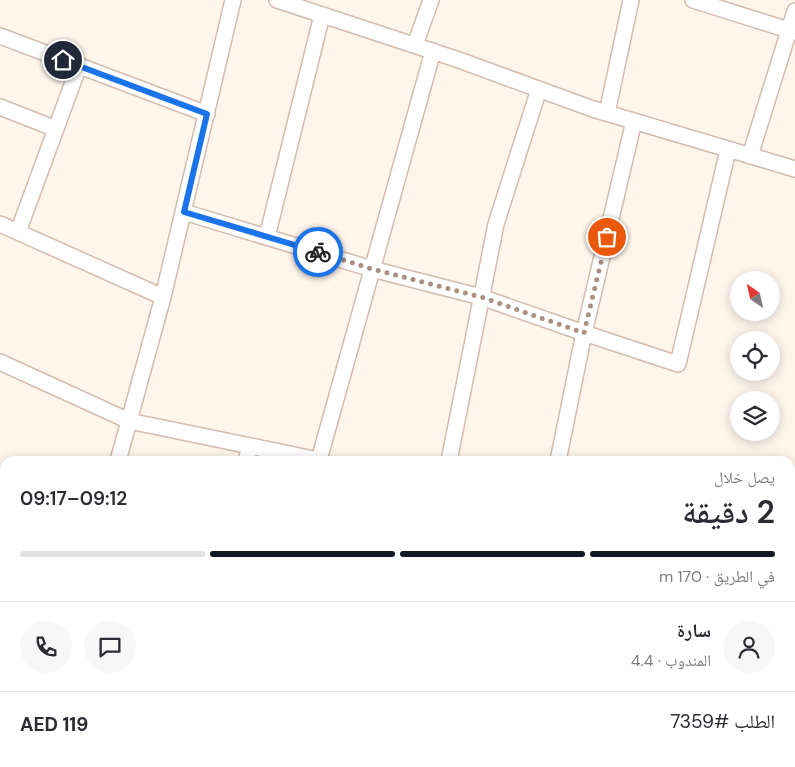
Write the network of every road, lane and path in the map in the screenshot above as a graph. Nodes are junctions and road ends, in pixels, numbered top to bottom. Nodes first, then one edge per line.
1 (233, 0) edge
2 (277, 0) edge
3 (431, 0) edge
4 (631, 0) edge
5 (693, 0) edge
6 (795, 11) edge
7 (322, 15) junction
8 (792, 31) edge
9 (0, 36) edge
10 (415, 45) junction
11 (433, 51) junction
12 (79, 66) junction
13 (539, 89) junction
14 (0, 107) edge
15 (607, 113) junction
16 (207, 114) junction
17 (634, 121) junction
18 (56, 129) junction
19 (728, 150) junction
20 (750, 156) junction
21 (795, 169) edge
22 (184, 212) junction
23 (0, 224) edge
24 (18, 232) junction
25 (268, 237) junction
26 (372, 269) junction
27 (163, 297) junction
28 (481, 297) junction
29 (584, 333) junction
30 (0, 362) edge
31 (129, 421) junction
32 (250, 446) junction
33 (119, 456) edge
34 (247, 456) edge
35 (297, 456) edge
36 (322, 456) edge
37 (450, 456) edge
38 (559, 456) edge

1 - 16 street
2 - 7 street
3 - 10 street
4 - 15 street
5 - 8 street
6 - 8 street
7 - 10 street
7 - 25 street
8 - 20 street
9 - 12 street
10 - 11 street
11 - 13 street
11 - 26 street
12 - 16 street
12 - 18 street
13 - 15 street
13 - 28 street
14 - 18 street
15 - 17 street
16 - 22 street
17 - 19 street
17 - 29 street
18 - 24 street
19 - 20 street
19 - 29 street
20 - 21 street
22 - 25 street
22 - 27 street
23 - 24 street
24 - 27 street
25 - 26 street
26 - 28 street
26 - 36 street
27 - 31 street
28 - 29 street
28 - 37 street
29 - 38 street
30 - 31 street
31 - 32 street
31 - 33 street
32 - 34 street
32 - 35 street

